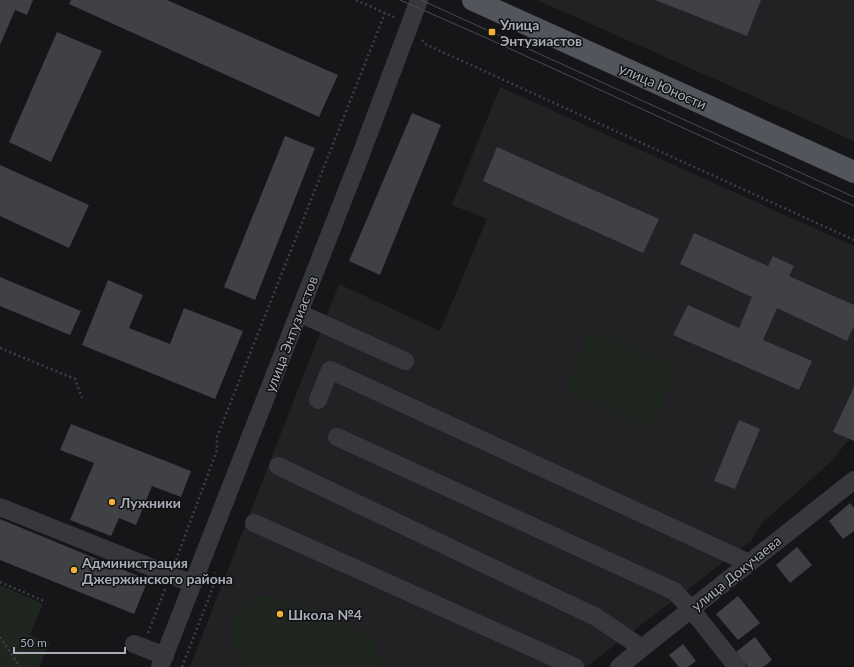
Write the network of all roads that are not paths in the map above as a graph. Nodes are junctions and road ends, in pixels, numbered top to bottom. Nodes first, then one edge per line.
1 (419, 0) edge
2 (473, 0) edge
3 (854, 172) edge
4 (298, 313) junction
5 (405, 361) dead end
6 (318, 400) dead end
7 (337, 437) dead end
8 (278, 466) dead end
9 (854, 480) edge
10 (0, 507) edge
11 (254, 523) dead end
12 (749, 563) junction
13 (194, 584) junction
14 (691, 609) junction
15 (138, 645) road end
16 (642, 648) junction
17 (163, 662) edge
18 (575, 667) edge
19 (619, 667) edge
20 (737, 667) edge

1 - 4 street, улица Энтузиастов
2 - 3 main road, улица Юности
4 - 5 street
4 - 13 street, улица Энтузиастов
6 - 12 street
7 - 14 street
8 - 16 street
9 - 12 street, улица Докучаева
10 - 13 street
11 - 18 street
12 - 14 street, улица Докучаева
13 - 17 street, улица Энтузиастов
14 - 16 street, улица Докучаева
14 - 20 street
15 - 17 street
16 - 19 street, улица Докучаева

